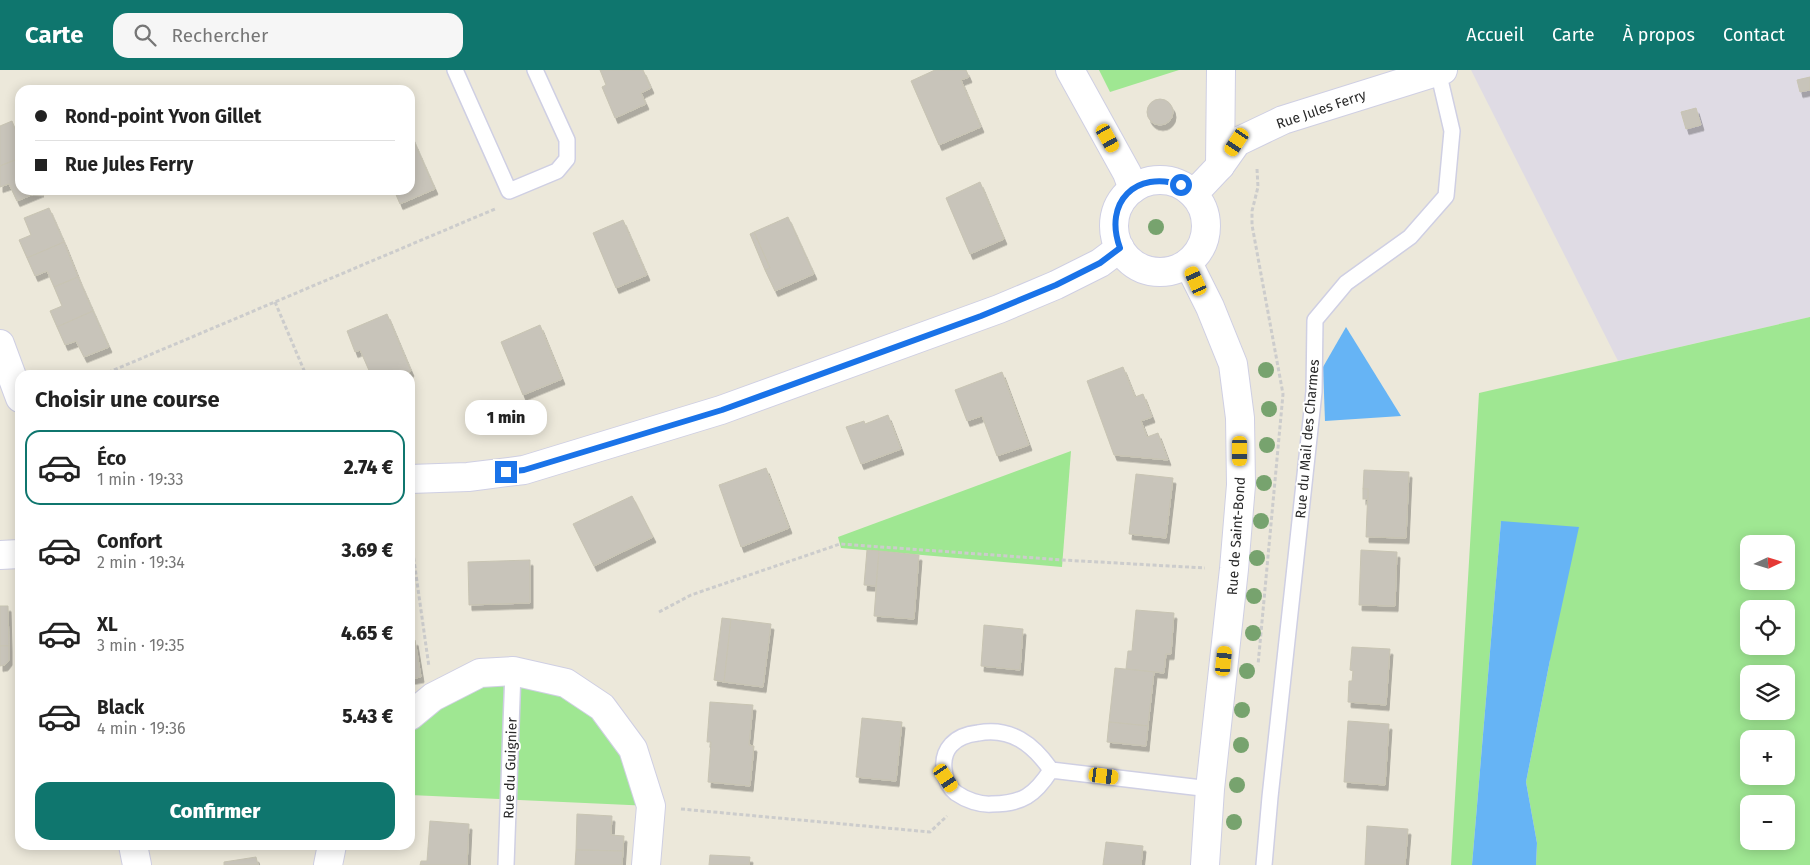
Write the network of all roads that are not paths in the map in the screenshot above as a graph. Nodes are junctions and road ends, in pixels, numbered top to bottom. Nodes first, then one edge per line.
1 (535, 70) edge
2 (1070, 70) edge
3 (1221, 70) edge
4 (458, 71) edge
5 (1440, 71) edge
6 (1220, 166) junction
7 (1133, 190) junction
8 (1192, 193) junction
9 (1120, 248) junction
10 (1188, 263) junction
11 (0, 344) edge
12 (15, 384) edge
13 (415, 480) edge
14 (15, 554) edge
15 (0, 555) edge
16 (513, 671) junction
17 (415, 712) edge
18 (1051, 770) junction
19 (1210, 789) junction
20 (134, 850) edge
21 (331, 850) edge
22 (137, 865) edge
23 (328, 865) edge
24 (506, 865) edge
25 (646, 865) edge
26 (1204, 865) edge
27 (1264, 865) edge

1 - 4 lane
2 - 7 street
3 - 6 street
5 - 6 street, Rue Jules Ferry
5 - 27 lane, Rue du Mail des Charmes
6 - 8 street, Rue Jules Ferry
7 - 8 street
7 - 9 street
8 - 10 street
9 - 10 street
9 - 13 street
10 - 19 street, Rue de Saint-Bond
11 - 12 street
14 - 15 street
16 - 17 street
16 - 24 lane, Rue du Guignier
16 - 25 street
18 - 18 lane
18 - 19 lane
19 - 26 street, Rue de Saint-Bond
20 - 22 street
21 - 23 street

